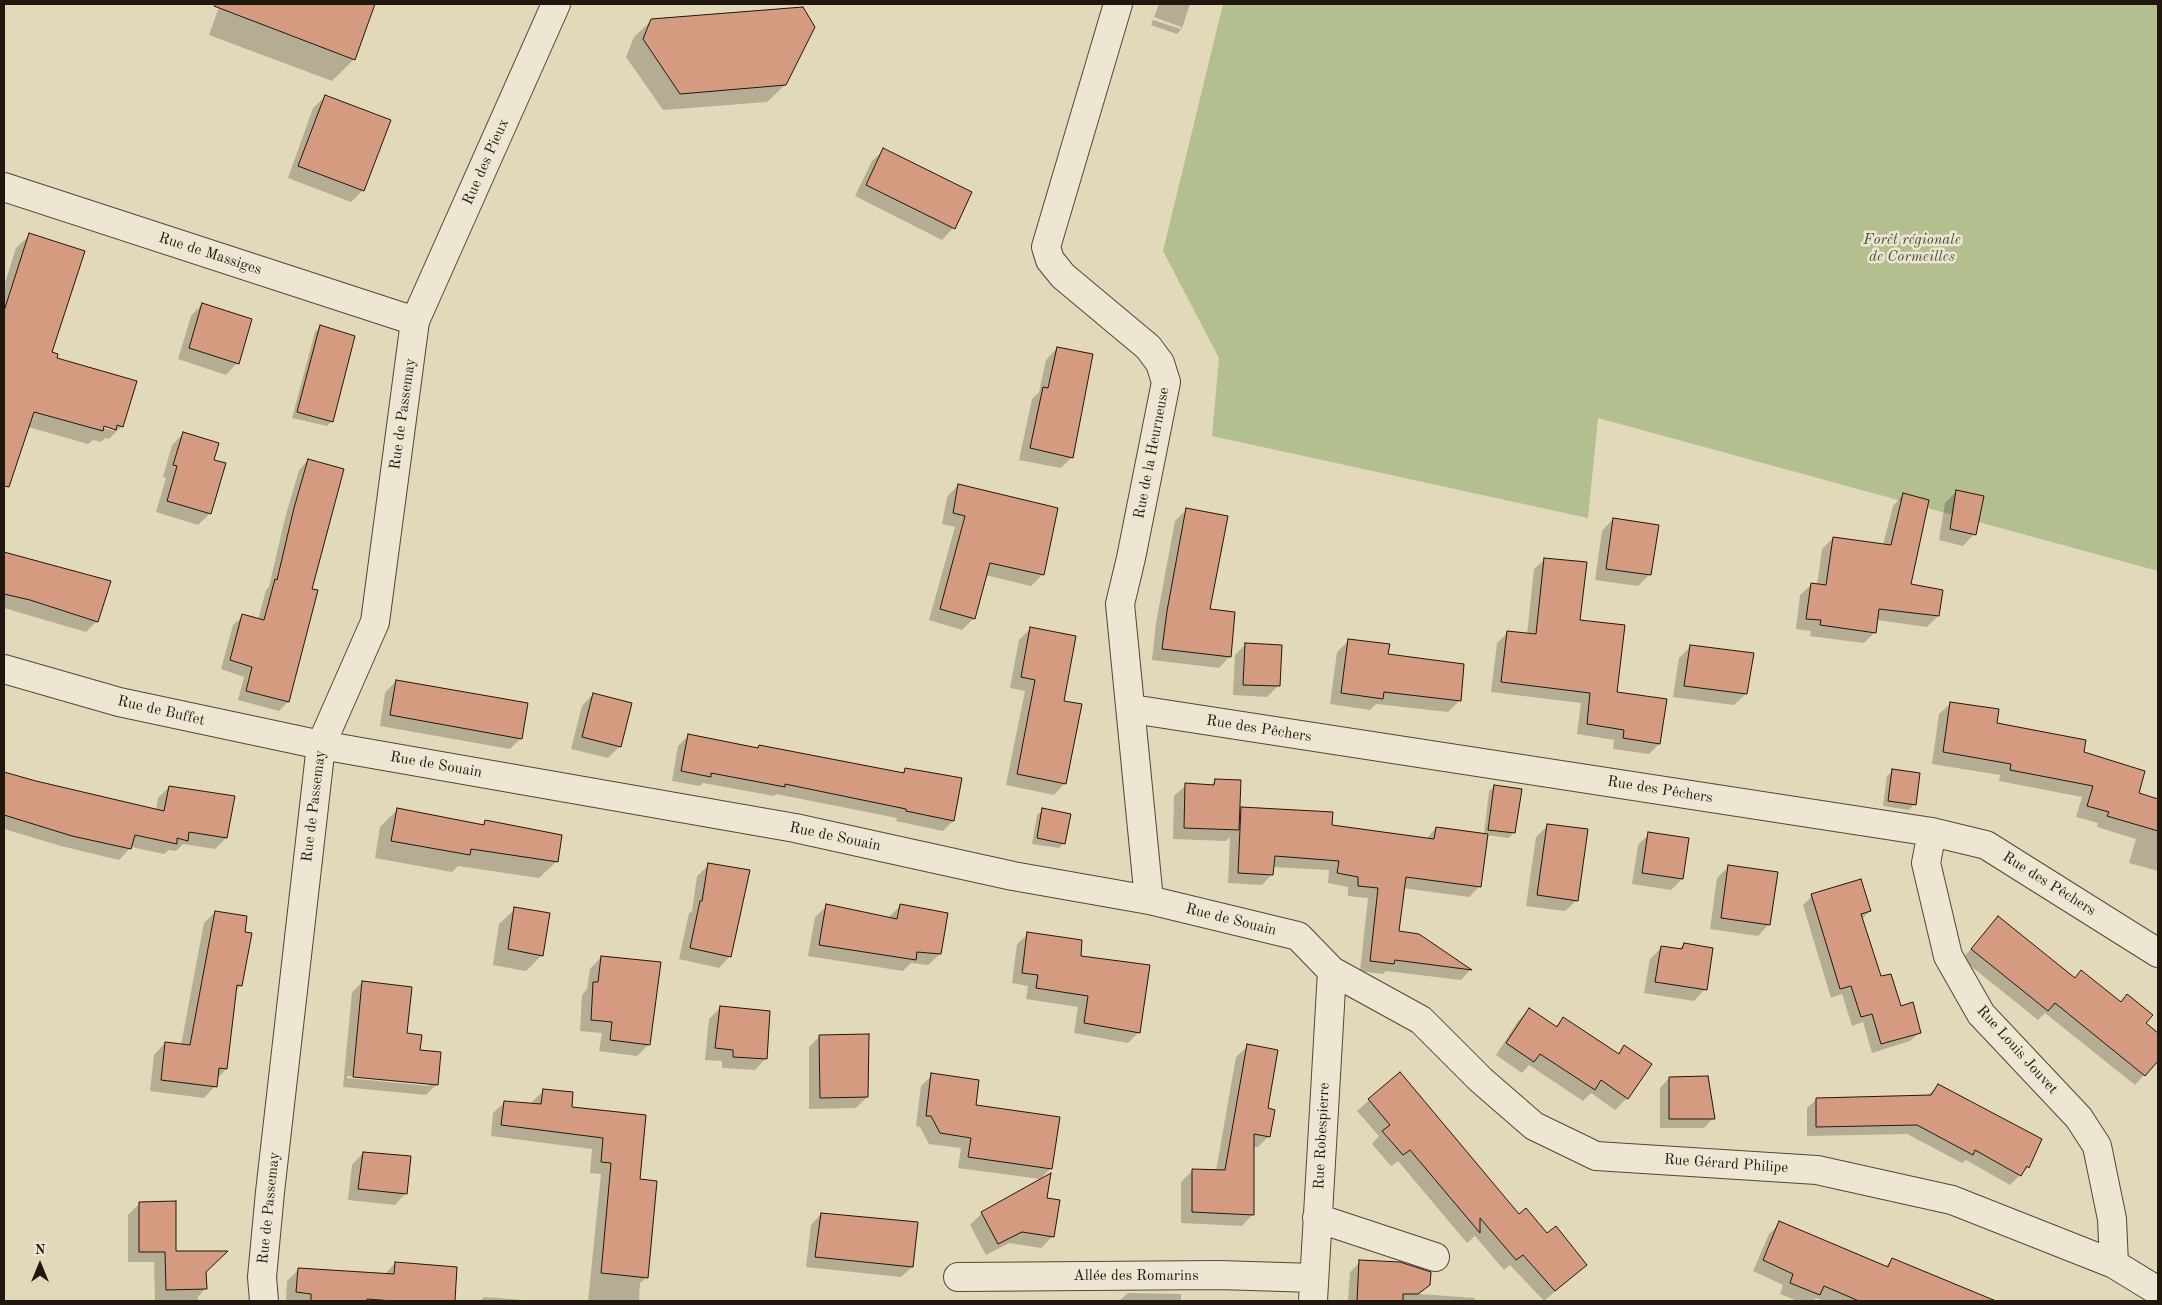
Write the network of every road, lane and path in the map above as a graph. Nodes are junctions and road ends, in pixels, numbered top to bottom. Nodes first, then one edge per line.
1 (556, 4) edge
2 (1118, 4) edge
3 (4, 188) edge
4 (415, 321) junction
5 (4, 669) edge
6 (1132, 709) junction
7 (321, 746) junction
8 (1932, 832) junction
9 (1149, 900) junction
10 (2158, 953) edge
11 (1332, 971) junction
12 (1317, 1218) junction
13 (1434, 1257) dead end
14 (2114, 1264) junction
15 (958, 1277) dead end
16 (1314, 1290) edge
17 (2158, 1291) edge
18 (264, 1301) edge

1 - 4 street, Rue des Pieux
2 - 6 street, Rue de la Heurneuse
3 - 4 street, Rue de Massiges
4 - 7 street, Rue de Passemay
5 - 7 street, Rue de Buffet
6 - 8 street, Rue des Pêchers
6 - 9 street, Rue de la Heurneuse
7 - 9 street, Rue de Souain
7 - 18 street, Rue de Passemay
8 - 10 street, Rue des Pêchers
8 - 14 street, Rue Louis Jouvet
9 - 11 street, Rue de Souain
11 - 12 street, Rue Robespierre
11 - 14 street, Rue Gérard Philipe
12 - 13 street
12 - 16 street, Rue Robespierre
14 - 17 street, Rue Gérard Philipe
15 - 16 street, Allée des Romarins

